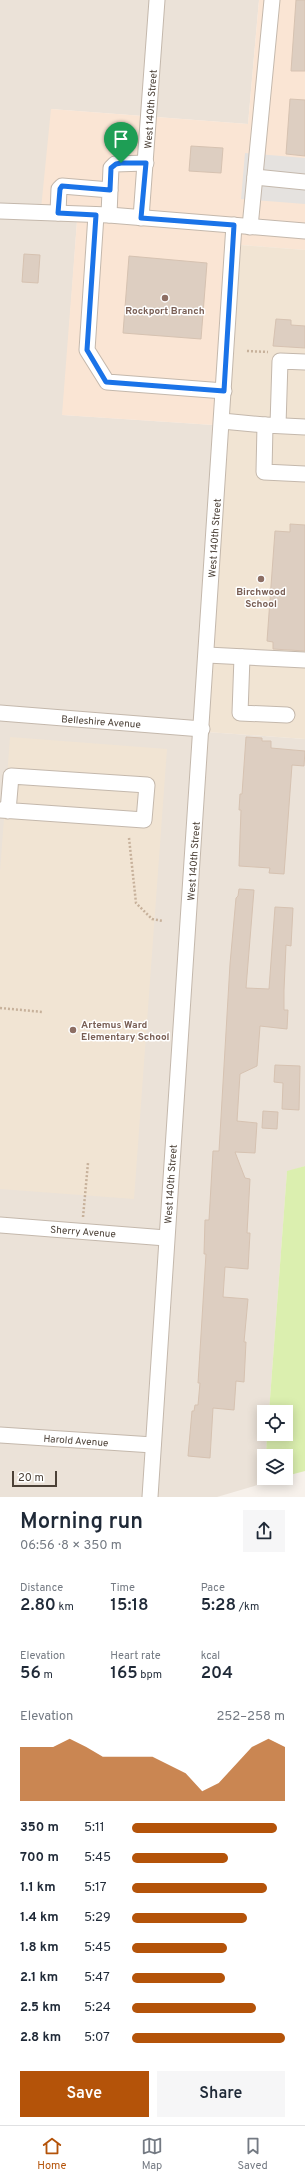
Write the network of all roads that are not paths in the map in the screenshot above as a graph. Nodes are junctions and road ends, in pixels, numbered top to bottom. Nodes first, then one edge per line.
1 (157, 0) edge
2 (272, 0) edge
3 (146, 163) junction
4 (255, 177) junction
5 (305, 182) edge
6 (110, 190) junction
7 (0, 212) edge
8 (58, 213) junction
9 (103, 215) junction
10 (141, 218) junction
11 (234, 225) junction
12 (250, 227) junction
13 (305, 231) edge
14 (305, 362) edge
15 (224, 391) junction
16 (222, 421) junction
17 (271, 425) junction
18 (305, 427) edge
19 (305, 474) edge
20 (207, 655) junction
21 (242, 657) junction
22 (305, 660) edge
23 (0, 713) edge
24 (287, 715) dead end
25 (202, 729) junction
26 (4, 811) edge
27 (0, 1225) edge
28 (166, 1238) junction
29 (0, 1435) edge
30 (153, 1445) junction
31 (150, 1497) edge

1 - 3 street, West 140th Street
2 - 4 street
3 - 6 street
3 - 10 street, West 140th Street
4 - 5 street
4 - 12 street
6 - 8 street
6 - 9 street
7 - 8 street
8 - 9 street
9 - 10 street
9 - 15 street
10 - 11 street
11 - 12 street
11 - 15 street, West 140th Street
12 - 13 street
14 - 17 street
15 - 16 street, West 140th Street
16 - 17 street
16 - 20 street, West 140th Street
17 - 18 street
17 - 19 street
20 - 21 street
20 - 25 street, West 140th Street
21 - 22 street
21 - 24 street
23 - 25 street, Belleshire Avenue
25 - 28 street, West 140th Street
26 - 26 street
27 - 28 street, Sherry Avenue
28 - 30 street, West 140th Street
29 - 30 street, Harold Avenue
30 - 31 street, West 140th Street

